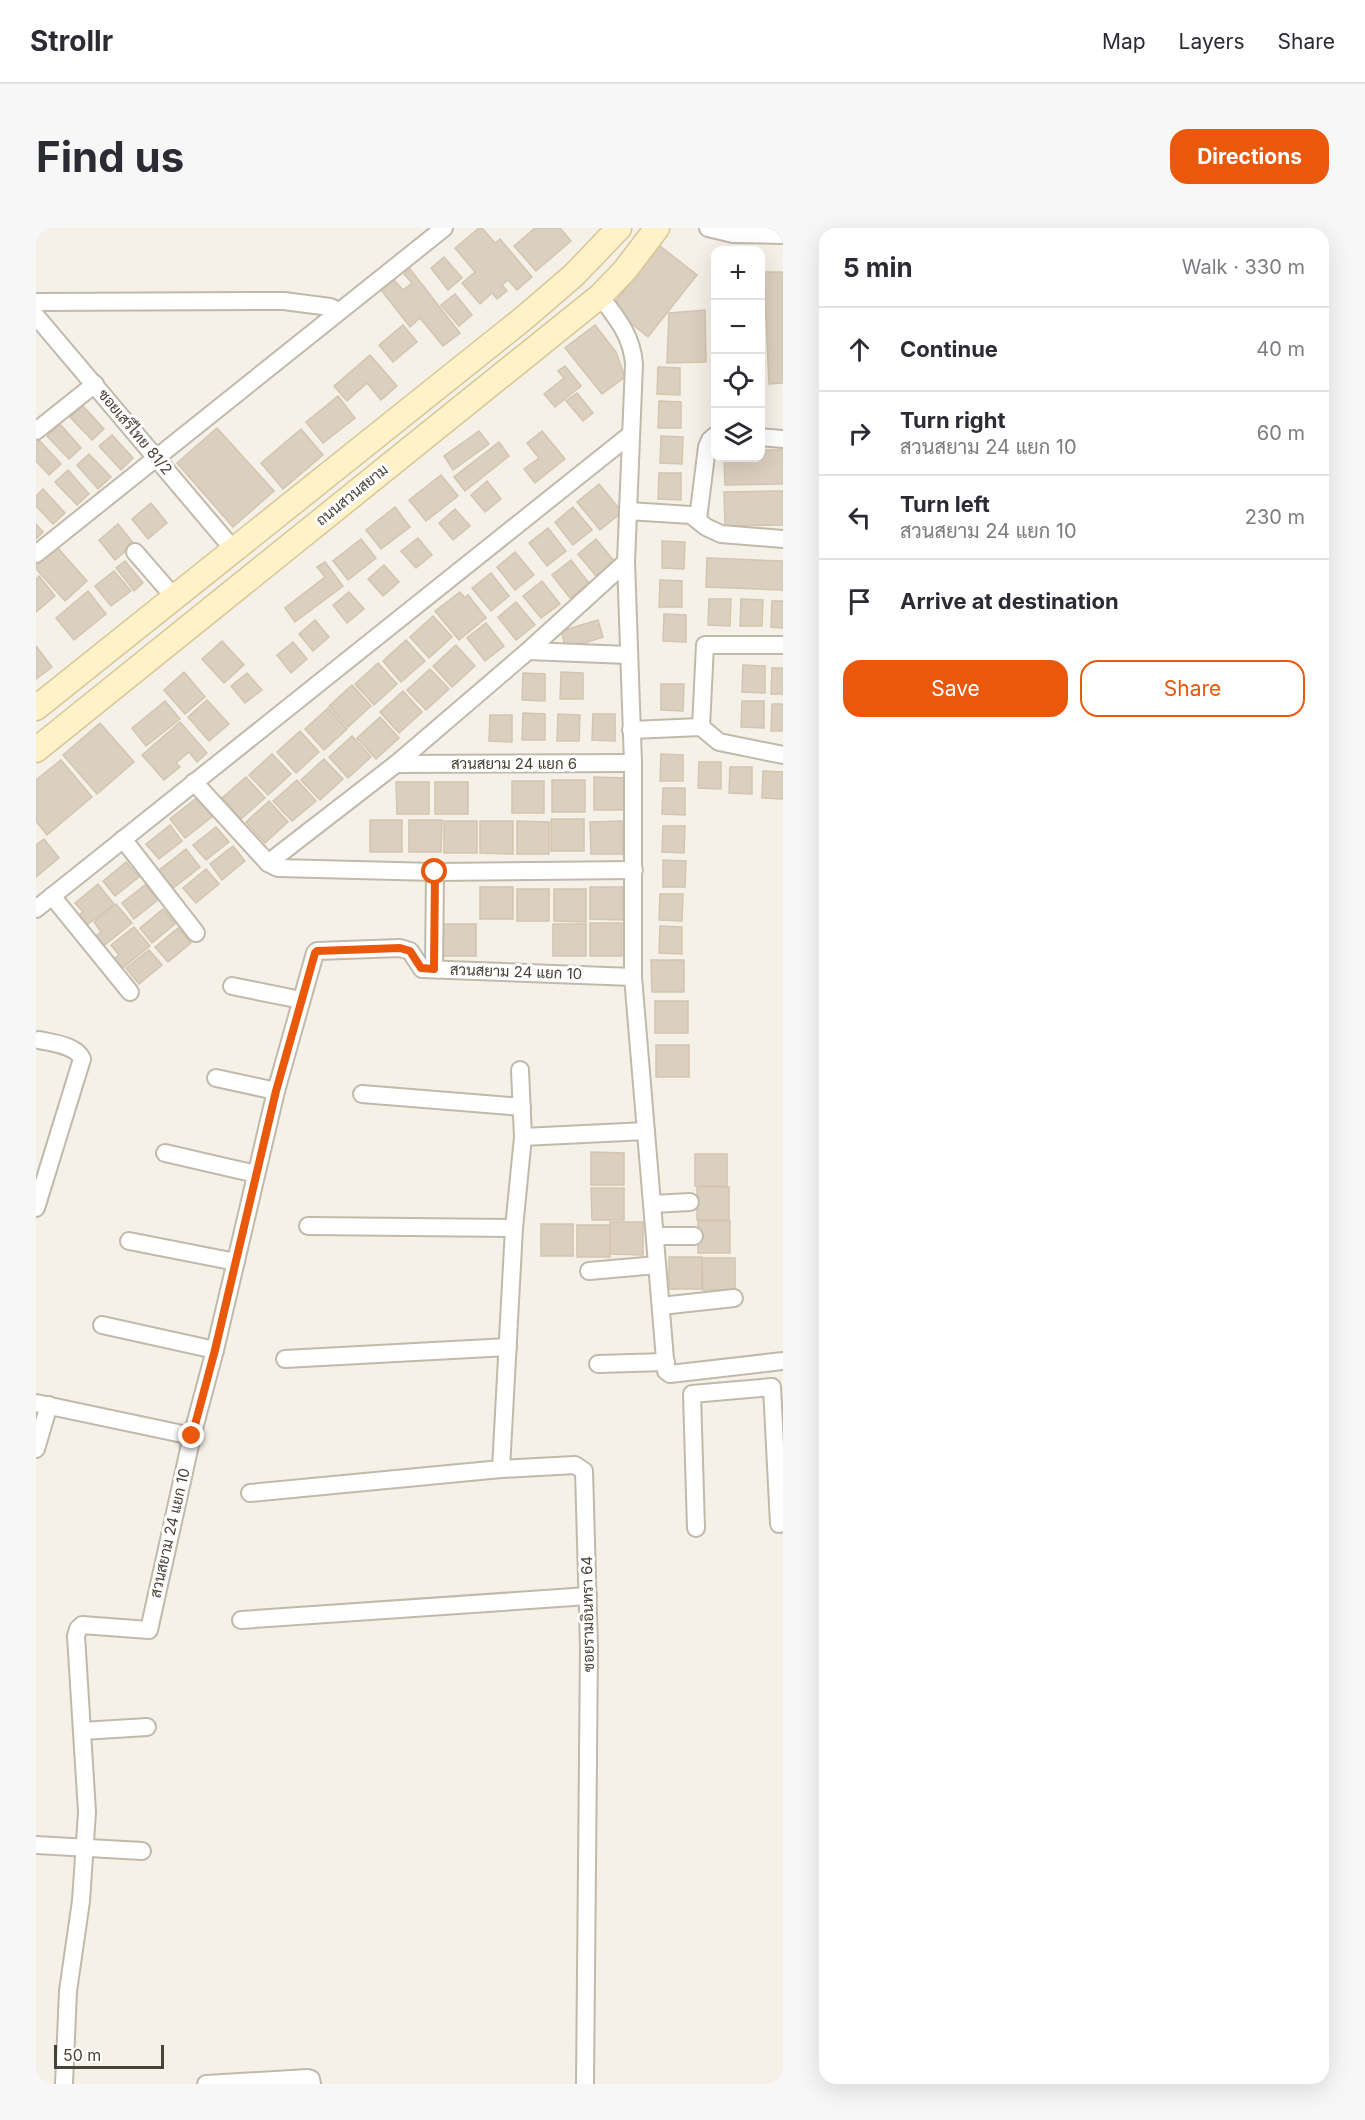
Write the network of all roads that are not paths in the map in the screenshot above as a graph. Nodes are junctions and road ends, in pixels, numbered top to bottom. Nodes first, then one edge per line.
1 (444, 228) edge
2 (657, 228) edge
3 (708, 228) edge
4 (613, 230) edge
5 (783, 235) edge
6 (600, 296) junction
7 (36, 302) edge
8 (339, 311) junction
9 (36, 316) edge
10 (95, 384) junction
11 (36, 431) edge
12 (631, 434) junction
13 (379, 435) junction
14 (765, 437) edge
15 (783, 438) edge
16 (711, 442) edge
17 (156, 457) junction
18 (398, 458) junction
19 (628, 511) junction
20 (698, 519) junction
21 (783, 539) edge
22 (233, 549) junction
23 (135, 552) dead end
24 (36, 554) edge
25 (626, 562) junction
26 (174, 597) junction
27 (783, 645) edge
28 (528, 651) junction
29 (628, 655) junction
30 (36, 708) edge
31 (701, 727) junction
32 (631, 730) junction
33 (36, 750) edge
34 (783, 755) edge
35 (633, 763) junction
36 (396, 764) junction
37 (194, 782) junction
38 (123, 839) junction
39 (268, 863) junction
40 (634, 870) junction
41 (435, 872) junction
42 (52, 896) junction
43 (36, 909) edge
44 (196, 933) dead end
45 (434, 969) junction
46 (633, 977) junction
47 (232, 987) dead end
48 (130, 992) dead end
49 (302, 1000) junction
50 (39, 1040) dead end
51 (520, 1070) dead end
52 (216, 1078) dead end
53 (276, 1091) junction
54 (362, 1094) dead end
55 (522, 1107) junction
56 (646, 1131) junction
57 (523, 1137) junction
58 (165, 1153) dead end
59 (256, 1174) junction
60 (690, 1202) dead end
61 (652, 1204) junction
62 (36, 1208) edge
63 (308, 1226) dead end
64 (514, 1228) junction
65 (655, 1236) junction
66 (694, 1236) dead end
67 (129, 1241) dead end
68 (236, 1262) junction
69 (657, 1265) junction
70 (590, 1271) dead end
71 (734, 1298) dead end
72 (661, 1306) junction
73 (102, 1325) dead end
74 (508, 1347) junction
75 (215, 1350) junction
76 (285, 1359) dead end
77 (666, 1362) junction
78 (775, 1362) edge
79 (598, 1364) dead end
80 (772, 1388) junction
81 (43, 1404) edge
82 (192, 1436) junction
83 (36, 1449) edge
84 (501, 1469) junction
85 (250, 1493) dead end
86 (779, 1524) dead end
87 (696, 1528) dead end
88 (588, 1596) junction
89 (241, 1620) dead end
90 (147, 1727) dead end
91 (82, 1731) junction
92 (36, 1845) edge
93 (84, 1849) junction
94 (142, 1851) dead end
95 (312, 2081) edge
96 (64, 2084) edge
97 (206, 2084) edge
98 (585, 2084) edge

1 - 8 street
2 - 6 street, ถนนสวนสยาม
3 - 5 street
4 - 13 street, ถนนสวนสยาม
6 - 12 street
6 - 18 street, ถนนสวนสยาม
7 - 8 street
8 - 17 street
9 - 10 street, ซอยเสรีไทย 81/2
10 - 11 street
10 - 17 street, ซอยเสรีไทย 81/2
12 - 19 street
12 - 37 street
13 - 18 street
13 - 22 street, ถนนสวนสยาม
14 - 15 street
16 - 20 street
17 - 22 street, ซอยเสรีไทย 81/2
17 - 24 street
18 - 33 street, ถนนสวนสยาม
19 - 20 street
19 - 25 street
20 - 21 street
22 - 26 street, ถนนสวนสยาม
23 - 26 street
25 - 28 street
25 - 29 street
26 - 30 street, ถนนสวนสยาม
27 - 31 street
28 - 29 street
28 - 36 street
29 - 32 street
31 - 32 street
31 - 34 street
32 - 35 street
35 - 36 street, สวนสยาม 24 แยก 6
35 - 40 street
36 - 39 street
37 - 38 street
37 - 39 street
38 - 42 street
38 - 44 street
39 - 41 street
40 - 41 street
40 - 46 street
41 - 45 street
42 - 43 street
42 - 48 street
45 - 46 street, สวนสยาม 24 แยก 10
45 - 49 street, สวนสยาม 24 แยก 10
46 - 56 street
47 - 49 street
49 - 53 street, สวนสยาม 24 แยก 10
50 - 62 street
51 - 55 street
52 - 53 street
53 - 59 street, สวนสยาม 24 แยก 10
54 - 55 street
55 - 57 street
56 - 57 street
56 - 61 street
57 - 64 street
58 - 59 street
59 - 68 street, สวนสยาม 24 แยก 10
60 - 61 street
61 - 65 street
63 - 64 street
64 - 74 street
65 - 66 street
65 - 69 street
67 - 68 street
68 - 75 street, สวนสยาม 24 แยก 10
69 - 70 street
69 - 72 street
71 - 72 street
72 - 77 street
73 - 75 street
74 - 76 street
74 - 84 street
75 - 82 street, สวนสยาม 24 แยก 10
77 - 78 street
77 - 79 street
78 - 80 street
80 - 86 street
80 - 87 street
81 - 82 street
81 - 83 street
82 - 91 street, สวนสยาม 24 แยก 10
84 - 85 street
84 - 88 street, ซอยรามอินทรา 64
88 - 89 street
88 - 98 street, ซอยรามอินทรา 64
90 - 91 street
91 - 93 street
92 - 93 street
93 - 94 street
93 - 96 street
95 - 97 street

